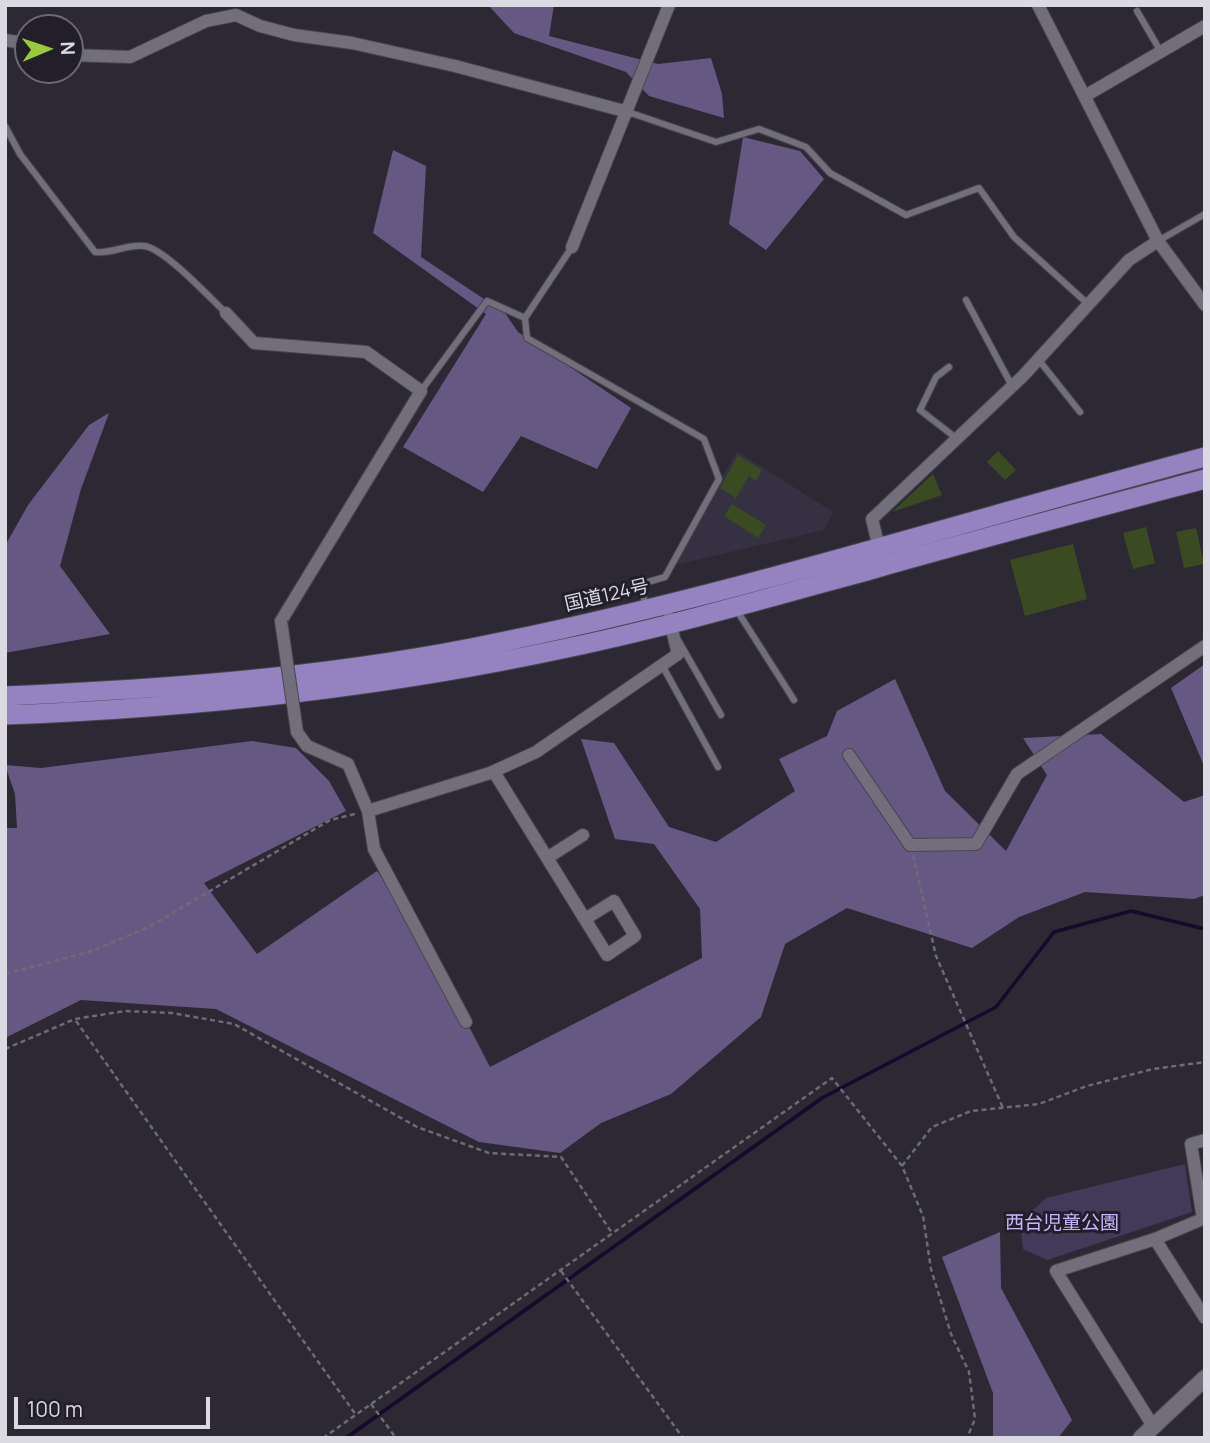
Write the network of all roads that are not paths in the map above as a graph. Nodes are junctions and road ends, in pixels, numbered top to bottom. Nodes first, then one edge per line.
1 (669, 5) edge
2 (1038, 5) edge
3 (1138, 11) dead end
4 (1205, 26) edge
5 (1161, 52) junction
6 (84, 55) edge
7 (1085, 96) junction
8 (628, 112) junction
9 (5, 126) edge
10 (1205, 215) edge
11 (1158, 241) junction
12 (572, 247) joint
13 (967, 300) dead end
14 (1088, 304) junction
15 (1205, 305) edge
16 (226, 313) joint
17 (525, 318) junction
18 (1038, 359) junction
19 (950, 367) dead end
20 (1012, 386) junction
21 (421, 391) junction
22 (1080, 412) dead end
23 (956, 438) junction
24 (1205, 457) edge
25 (1205, 480) edge
26 (882, 556) junction
27 (735, 607) junction
28 (664, 619) junction
29 (1205, 646) edge
30 (662, 665) junction
31 (5, 696) edge
32 (794, 700) dead end
33 (5, 715) edge
34 (721, 715) dead end
35 (849, 755) dead end
36 (718, 767) dead end
37 (494, 772) junction
38 (368, 811) junction
39 (583, 835) dead end
40 (547, 858) junction
41 (585, 919) dead end
42 (466, 1022) dead end
43 (1205, 1140) edge
44 (1204, 1219) edge
45 (1155, 1239) junction
46 (1205, 1318) edge
47 (1205, 1378) edge
48 (1147, 1432) edge

1 - 8 street
2 - 7 street
3 - 5 lane
4 - 5 street
5 - 7 street
6 - 8 street
7 - 11 street
8 - 12 street
8 - 14 lane
9 - 16 lane
10 - 11 lane
11 - 14 street
11 - 15 street
12 - 17 lane
13 - 20 lane
14 - 18 street
16 - 21 street
17 - 21 lane
17 - 28 lane
18 - 20 street
18 - 22 lane
19 - 23 lane
20 - 23 street
21 - 38 street, bridge
23 - 26 street
24 - 26 highway, 国道124号
25 - 26 highway, 国道124号
26 - 27 highway, 国道124号
26 - 28 highway, 国道124号
27 - 28 highway, 国道124号
27 - 32 lane
28 - 30 street
28 - 31 highway, 国道124号
28 - 33 highway, 国道124号
28 - 34 lane
29 - 35 street
30 - 36 lane
30 - 37 street
37 - 38 street
37 - 40 street
38 - 42 street
39 - 40 street
40 - 41 street
43 - 44 street
44 - 45 street
45 - 46 street
45 - 48 street
47 - 48 street

